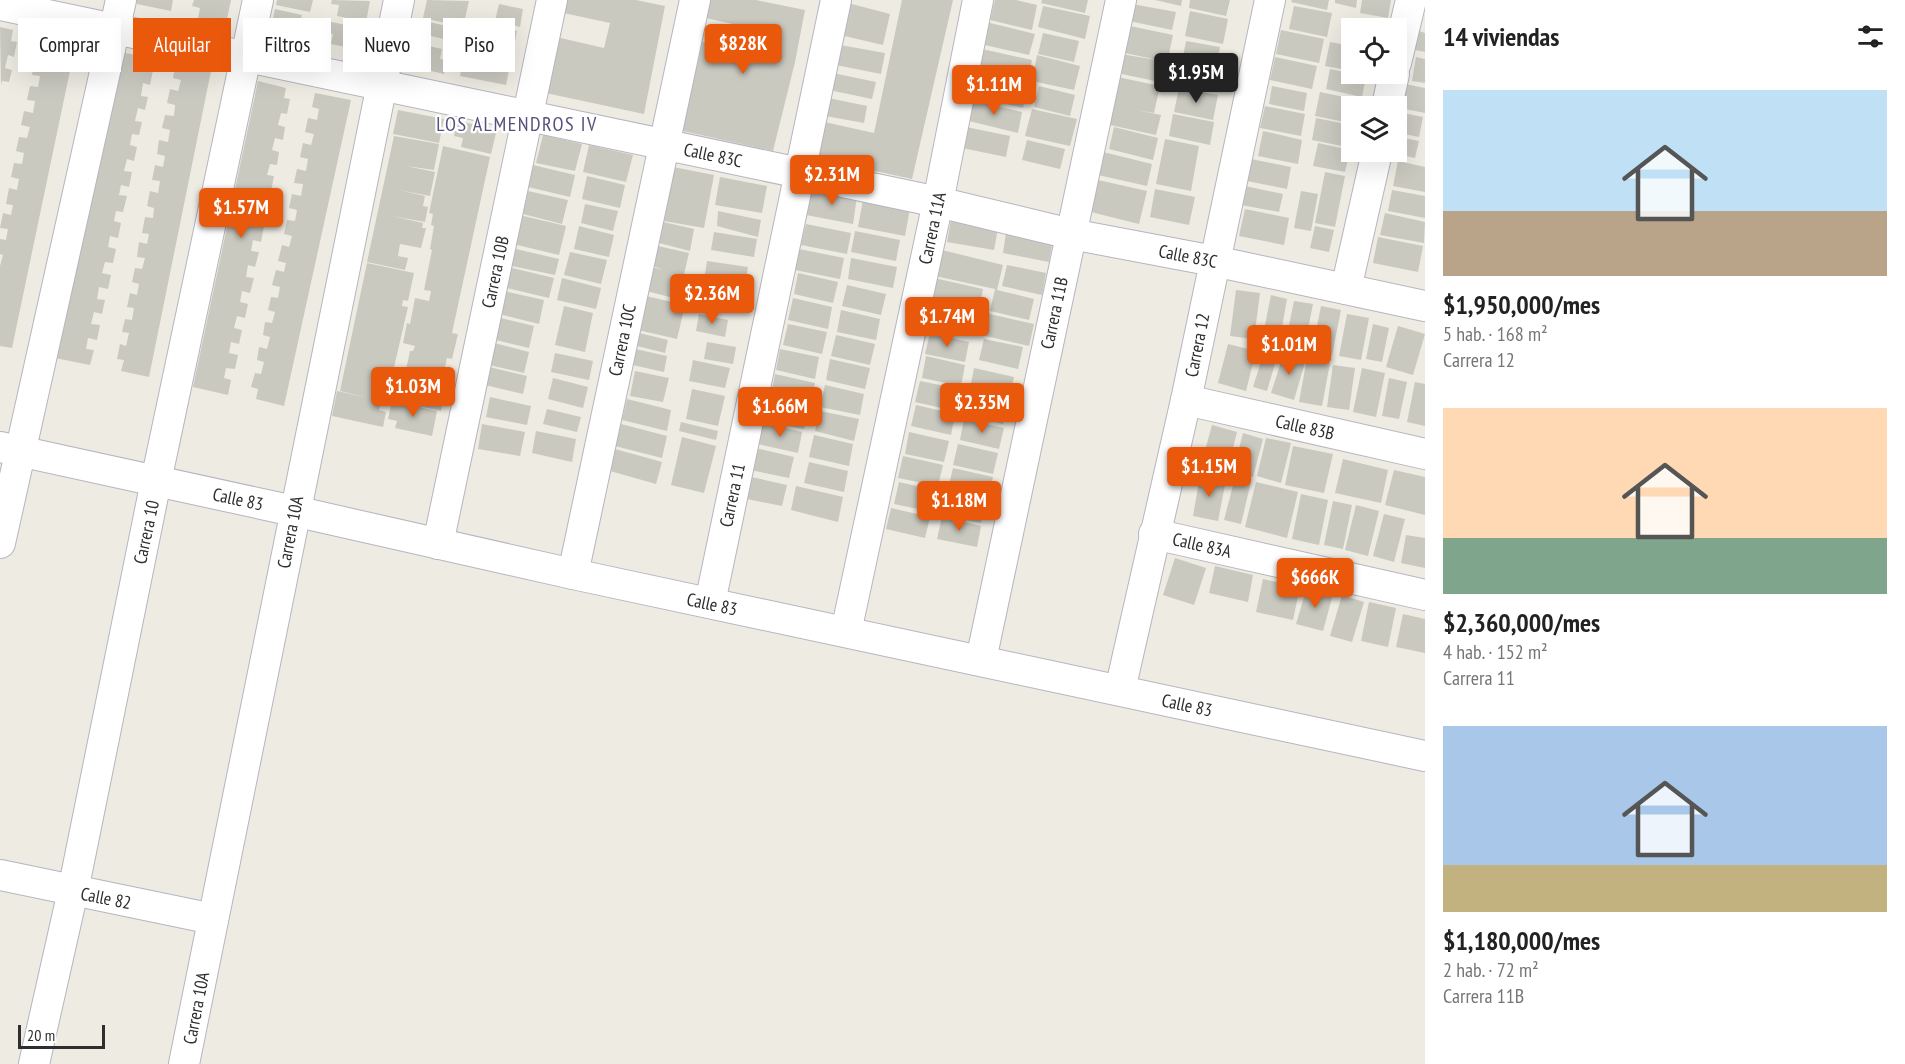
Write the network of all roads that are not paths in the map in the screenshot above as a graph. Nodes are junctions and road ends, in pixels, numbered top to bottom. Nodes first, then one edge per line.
1 (121, 0) edge
2 (258, 0) edge
3 (399, 0) edge
4 (552, 0) edge
5 (695, 0) edge
6 (836, 0) edge
7 (978, 0) edge
8 (1121, 0) edge
9 (1270, 0) edge
10 (1410, 0) edge
11 (0, 5) edge
12 (59, 18) edge
13 (117, 18) edge
14 (254, 18) edge
15 (1406, 18) edge
16 (121, 31) edge
17 (243, 56) edge
18 (243, 71) edge
19 (104, 72) edge
20 (322, 72) edge
21 (382, 84) junction
22 (528, 115) junction
23 (664, 144) junction
24 (1375, 162) edge
25 (799, 173) junction
26 (938, 202) junction
27 (1071, 234) junction
28 (1214, 261) junction
29 (1346, 289) junction
30 (1425, 306) edge
31 (1186, 400) junction
32 (10, 449) edge
33 (1425, 454) edge
34 (156, 481) junction
35 (294, 511) junction
36 (1154, 534) junction
37 (0, 543) edge
38 (438, 544) junction
39 (573, 574) junction
40 (1425, 595) edge
41 (710, 603) junction
42 (846, 632) junction
43 (981, 660) junction
44 (1120, 690) junction
45 (1425, 756) edge
46 (0, 875) edge
47 (73, 891) junction
48 (213, 919) junction
49 (34, 1064) edge
50 (184, 1064) edge

1 - 13 street
2 - 14 street, Carrera 10
3 - 21 street, Carrera 10A
4 - 22 street, Carrera 10B
5 - 23 street, Carrera 10C
6 - 25 street, Carrera 11
7 - 26 street, Carrera 11A
8 - 27 street, Carrera 11B
9 - 28 street, Carrera 12
10 - 15 street
11 - 12 street, Calle 83C
16 - 17 street, Calle 83C
18 - 34 street, Carrera 10
19 - 32 street
20 - 21 street, Calle 83C
21 - 22 street, Calle 83C
21 - 35 street, Carrera 10A
22 - 23 street, Calle 83C
22 - 38 street, Carrera 10B
23 - 25 street, Calle 83C
23 - 39 street, Carrera 10C
24 - 29 street
25 - 26 street, Calle 83C
25 - 41 street, Carrera 11
26 - 27 street, Calle 83C
26 - 42 street, Carrera 11A
27 - 28 street, Calle 83C
27 - 43 street, Carrera 11B
28 - 29 street, Calle 83C
28 - 31 street, Carrera 12
29 - 30 street, Calle 83C
31 - 33 street, Calle 83B
31 - 36 street, Carrera 12
32 - 34 street, Calle 83
32 - 37 street
34 - 35 street, Calle 83
34 - 47 street, Carrera 10
35 - 38 street, Calle 83
35 - 48 street, Carrera 10A
36 - 40 street, Calle 83A
36 - 44 street, Carrera 12
38 - 39 street, Calle 83
39 - 41 street, Calle 83
41 - 42 street, Calle 83
42 - 43 street, Calle 83
43 - 44 street, Calle 83
44 - 45 street, Calle 83
46 - 47 street, Calle 82
47 - 48 street, Calle 82
47 - 49 street, Carrera 10
48 - 50 street, Carrera 10A

